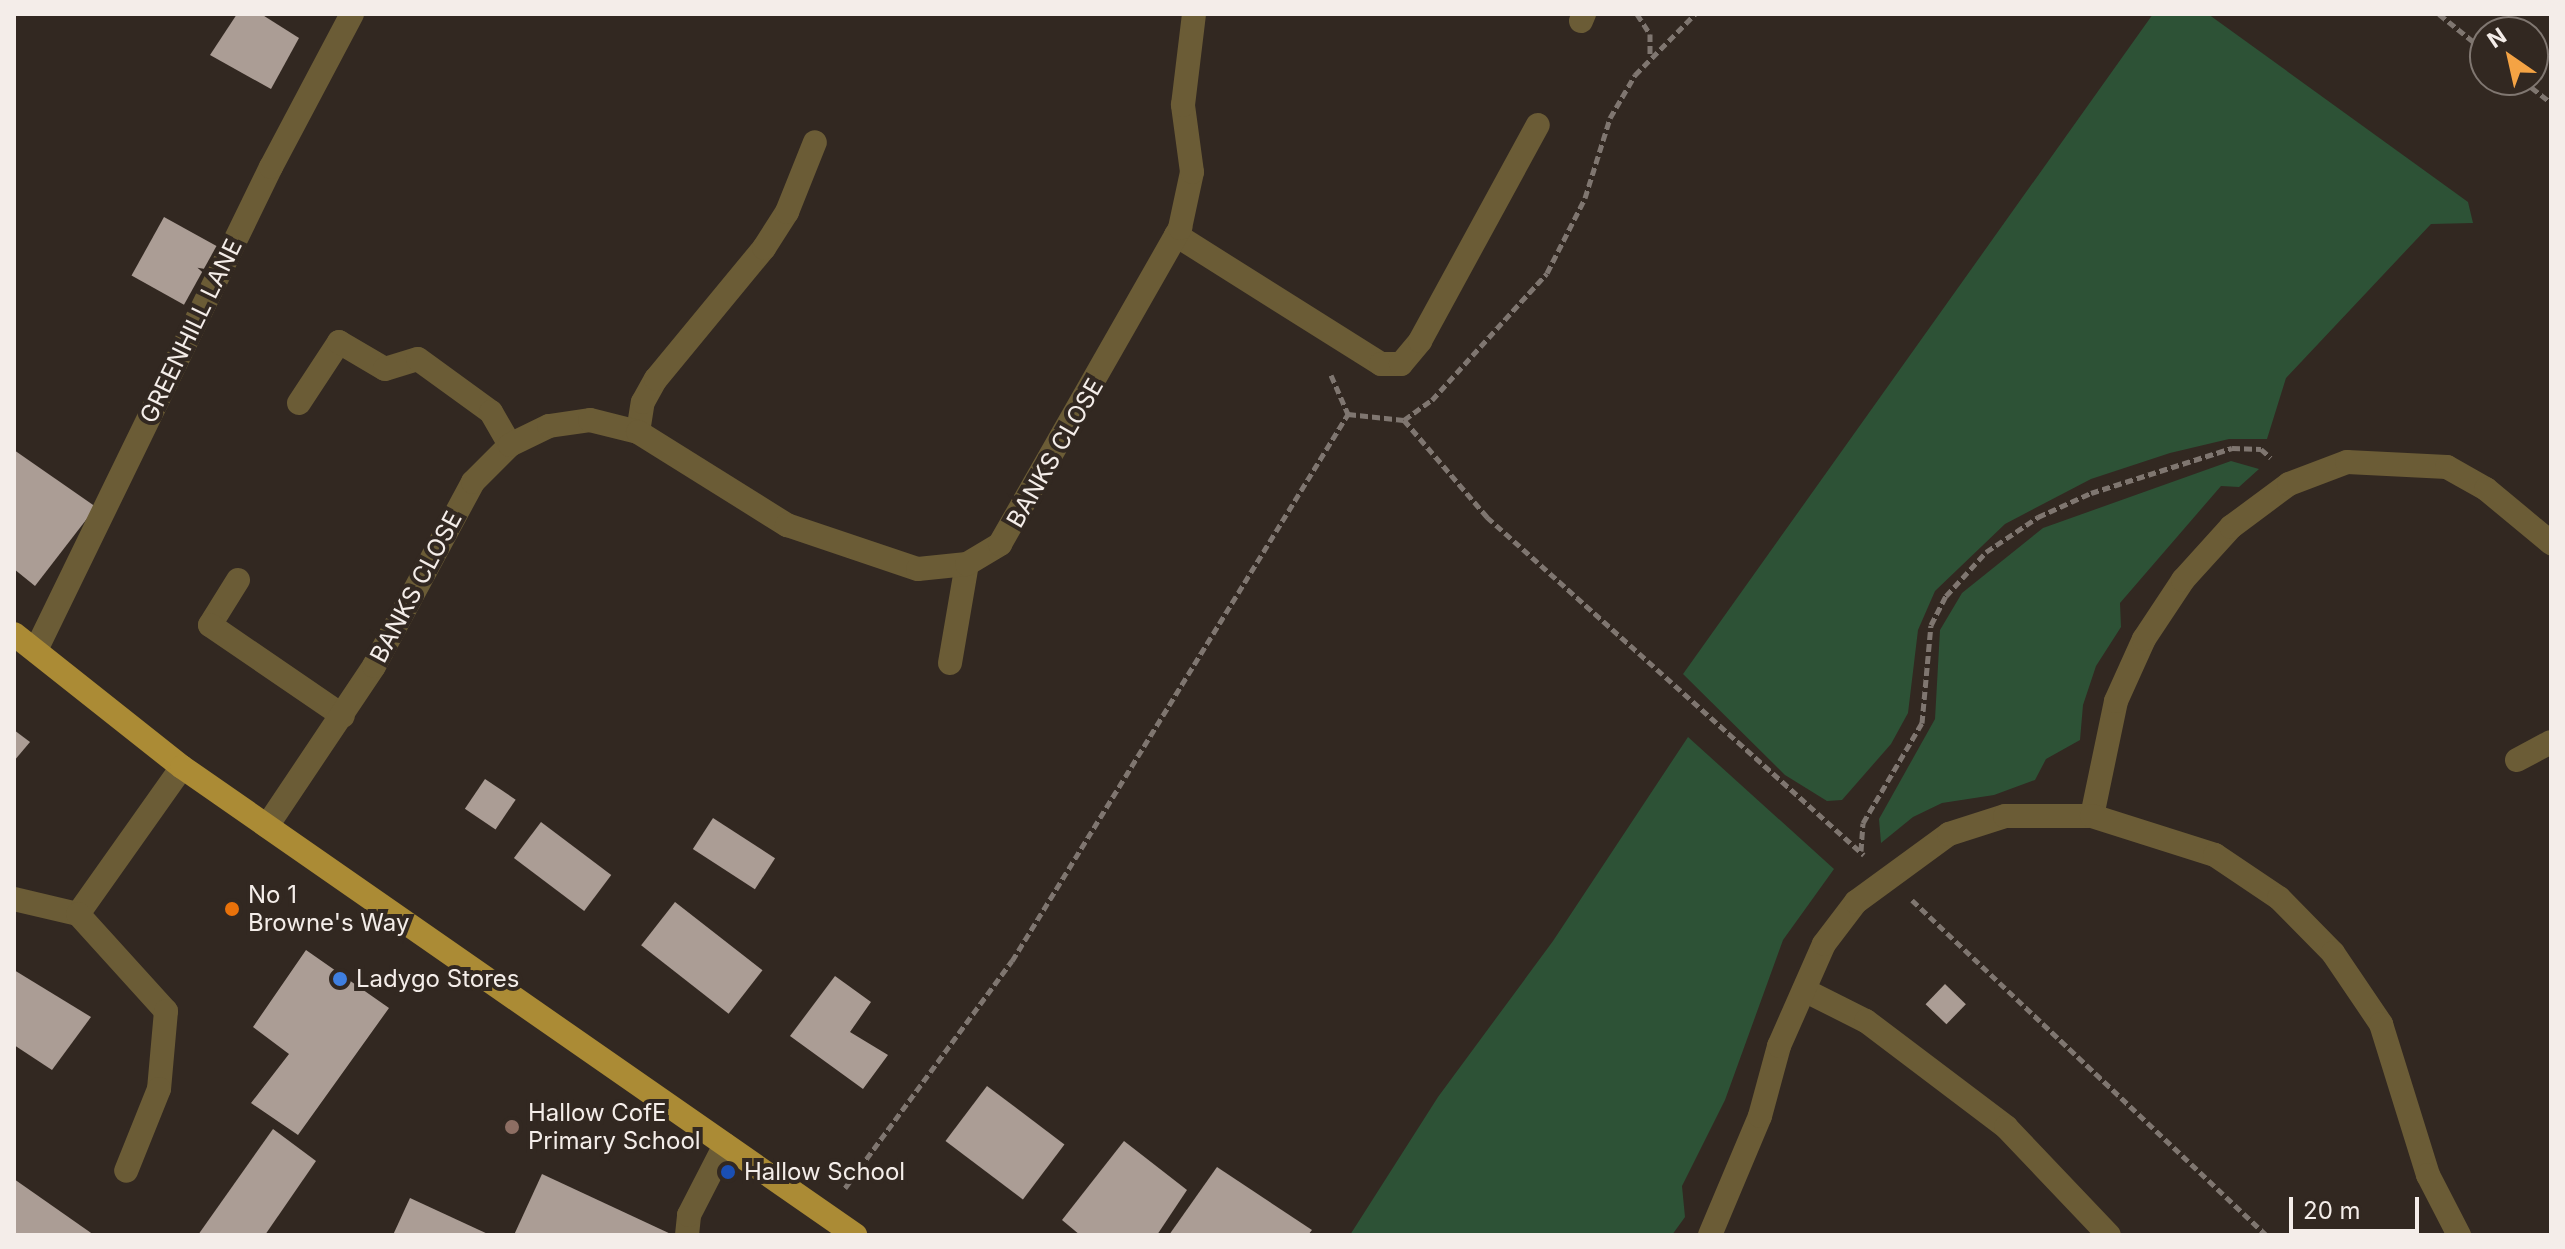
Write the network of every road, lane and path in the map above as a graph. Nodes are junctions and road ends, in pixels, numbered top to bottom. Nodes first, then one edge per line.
1 (352, 14) edge
2 (1194, 14) edge
3 (1637, 14) edge
4 (1695, 14) edge
5 (2439, 14) edge
6 (2469, 38) edge
7 (1650, 58) junction
8 (1538, 125) dead end
9 (815, 142) dead end
10 (1176, 235) junction
11 (299, 403) dead end
12 (1404, 420) junction
13 (638, 432) junction
14 (510, 445) junction
15 (2299, 480) junction
16 (2551, 543) edge
17 (967, 564) junction
18 (238, 580) dead end
19 (14, 634) edge
20 (36, 650) junction
21 (950, 663) dead end
22 (343, 716) junction
23 (2551, 742) edge
24 (2517, 760) dead end
25 (182, 767) junction
26 (2092, 816) junction
27 (267, 826) junction
28 (1861, 852) junction
29 (1887, 875) junction
30 (14, 899) edge
31 (78, 914) junction
32 (1804, 990) junction
33 (725, 1145) junction
34 (126, 1171) dead end
35 (825, 1215) junction
36 (687, 1235) edge
37 (855, 1235) edge
38 (1710, 1235) edge
39 (2109, 1235) edge
40 (2266, 1235) edge
41 (2459, 1235) edge

1 - 20 street, GREENHILL LANE
2 - 10 street, BANKS CLOSE
3 - 7 path
4 - 7 path
5 - 6 path
7 - 12 path
8 - 10 street
9 - 13 street
10 - 17 street, BANKS CLOSE
11 - 14 street
12 - 28 path
12 - 35 path
13 - 14 street, BANKS CLOSE
13 - 17 street, BANKS CLOSE
14 - 22 street, BANKS CLOSE
15 - 16 street
15 - 26 street
15 - 28 path
17 - 21 street
18 - 22 street
19 - 20 main road
20 - 25 main road
22 - 27 street, BANKS CLOSE
23 - 24 street
25 - 27 main road
25 - 31 street
26 - 29 street
26 - 41 street
27 - 33 main road
28 - 29 path
29 - 32 street
29 - 40 path
30 - 31 street
31 - 34 street
32 - 38 street
32 - 39 street
33 - 35 main road
33 - 36 street
35 - 37 main road

